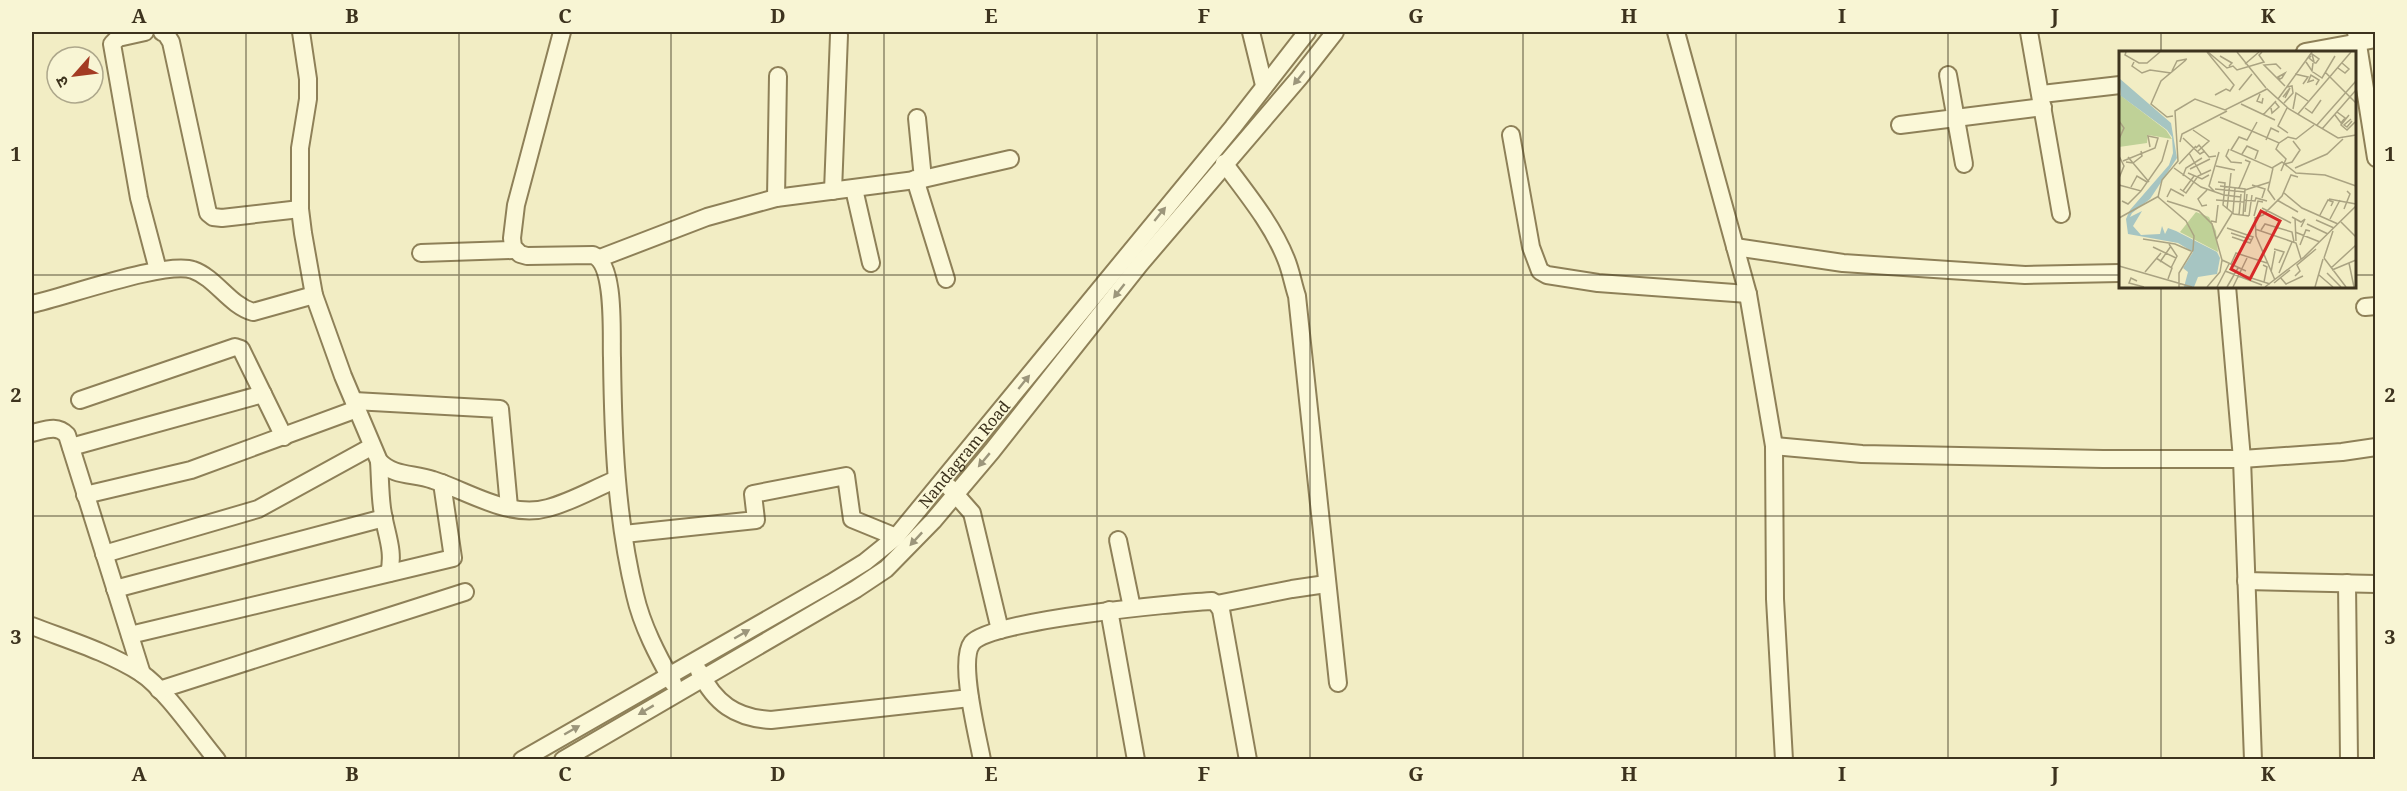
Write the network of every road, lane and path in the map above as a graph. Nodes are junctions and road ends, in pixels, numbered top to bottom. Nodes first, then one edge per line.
1 (145, 32) edge
2 (162, 32) edge
3 (302, 32) edge
4 (562, 32) edge
5 (1251, 32) edge
6 (1307, 32) edge
7 (1335, 32) edge
8 (1676, 32) edge
9 (2029, 32) edge
10 (838, 35) dead end
11 (2357, 37) edge
12 (2376, 39) edge
13 (2308, 51) edge
14 (1948, 75) dead end
15 (778, 76) dead end
16 (2119, 84) edge
17 (1264, 85) junction
18 (2042, 100) junction
19 (917, 118) dead end
20 (1956, 118) junction
21 (1900, 124) dead end
22 (1511, 135) dead end
23 (2376, 158) edge
24 (1010, 159) dead end
25 (1224, 164) junction
26 (1964, 164) dead end
27 (919, 179) junction
28 (854, 189) junction
29 (833, 191) junction
30 (776, 198) junction
31 (300, 209) junction
32 (2061, 214) dead end
33 (1148, 242) junction
34 (513, 247) junction
35 (1735, 247) junction
36 (421, 253) dead end
37 (600, 258) junction
38 (871, 263) dead end
39 (158, 270) junction
40 (2119, 273) edge
41 (946, 279) dead end
42 (2227, 288) edge
43 (1748, 294) junction
44 (314, 295) junction
45 (32, 304) edge
46 (1062, 334) junction
47 (1076, 346) junction
48 (263, 393) junction
49 (80, 400) dead end
50 (355, 405) junction
51 (32, 433) edge
52 (284, 437) junction
53 (1774, 446) junction
54 (71, 447) junction
55 (2376, 447) edge
56 (375, 454) junction
57 (2242, 459) junction
58 (615, 480) junction
59 (944, 481) junction
60 (442, 483) junction
61 (86, 495) junction
62 (955, 495) junction
63 (509, 507) junction
64 (384, 518) junction
65 (624, 534) junction
66 (896, 537) junction
67 (1118, 540) dead end
68 (104, 554) junction
69 (389, 573) junction
70 (2246, 581) junction
71 (2347, 583) junction
72 (1326, 584) junction
73 (2376, 584) edge
74 (115, 589) junction
75 (465, 592) dead end
76 (1217, 604) junction
77 (1132, 608) junction
78 (1109, 610) junction
79 (32, 626) edge
80 (1000, 630) junction
81 (130, 635) junction
82 (694, 661) junction
83 (142, 674) junction
84 (669, 675) junction
85 (702, 679) junction
86 (1338, 683) dead end
87 (159, 690) junction
88 (678, 692) junction
89 (970, 698) junction
90 (217, 759) edge
91 (522, 759) edge
92 (563, 759) edge
93 (982, 759) edge
94 (1136, 759) edge
95 (1248, 759) edge
96 (1784, 759) edge
97 (2253, 759) edge
98 (2349, 759) edge

1 - 39 street
2 - 31 street
3 - 31 street
4 - 34 street
5 - 17 street
6 - 17 street, Nandagram Road
7 -> 25 street, Nandagram Road
8 - 35 street
9 - 18 street
10 - 29 street
11 - 12 street
11 - 13 street
11 - 23 street
14 - 20 street
15 - 30 street
16 - 18 street
33 -> 17 street, Nandagram Road
18 - 20 street
18 - 32 street
19 - 27 street
20 - 21 street
20 - 26 street
22 - 43 street
24 - 27 street
25 - 33 street, Nandagram Road
25 - 72 street
27 - 28 street
27 - 41 street
28 - 29 street
28 - 38 street
29 - 30 street
30 - 37 street
31 - 44 street
33 - 46 street, Nandagram Road
33 -> 47 street, Nandagram Road
34 - 36 street
34 - 37 street
35 - 40 street
35 - 43 street
37 - 58 street
39 - 44 street
39 - 45 street
42 - 57 street
43 - 53 street
44 - 50 street
46 - 47 street
59 -> 46 street, Nandagram Road
47 -> 62 street, Nandagram Road
48 - 49 street
48 - 52 street
48 - 54 street
50 - 52 street
50 - 56 street
50 - 63 street
51 - 54 street
52 - 61 street
53 - 57 street
53 - 96 street
54 - 61 street
55 - 57 street
56 - 60 street
56 - 64 street
56 - 68 street
57 - 70 street
58 - 63 street
58 - 65 street
59 - 62 street
59 - 66 street, Nandagram Road
60 - 63 street
60 - 69 street
61 - 68 street
62 - 80 street
62 -> 85 street, Nandagram Road
64 - 69 street
64 - 74 street
65 - 66 street
65 - 84 street
82 -> 66 street, Nandagram Road
67 - 77 street
68 - 74 street
69 - 81 street
70 - 71 street
70 - 97 street
71 - 73 street
71 - 98 street
72 - 76 street
72 - 86 street
74 - 81 street
75 - 87 street
76 - 77 street
76 - 95 street
77 - 78 street
78 - 80 street
78 - 94 street
79 - 83 street
80 - 89 street
81 - 83 street
82 - 84 street, Nandagram Road
82 - 85 street
83 - 87 street
84 - 88 street
91 -> 84 street, Nandagram Road
85 - 88 street, Nandagram Road
85 - 89 street
87 - 90 street
88 -> 92 street, Nandagram Road
89 - 93 street

